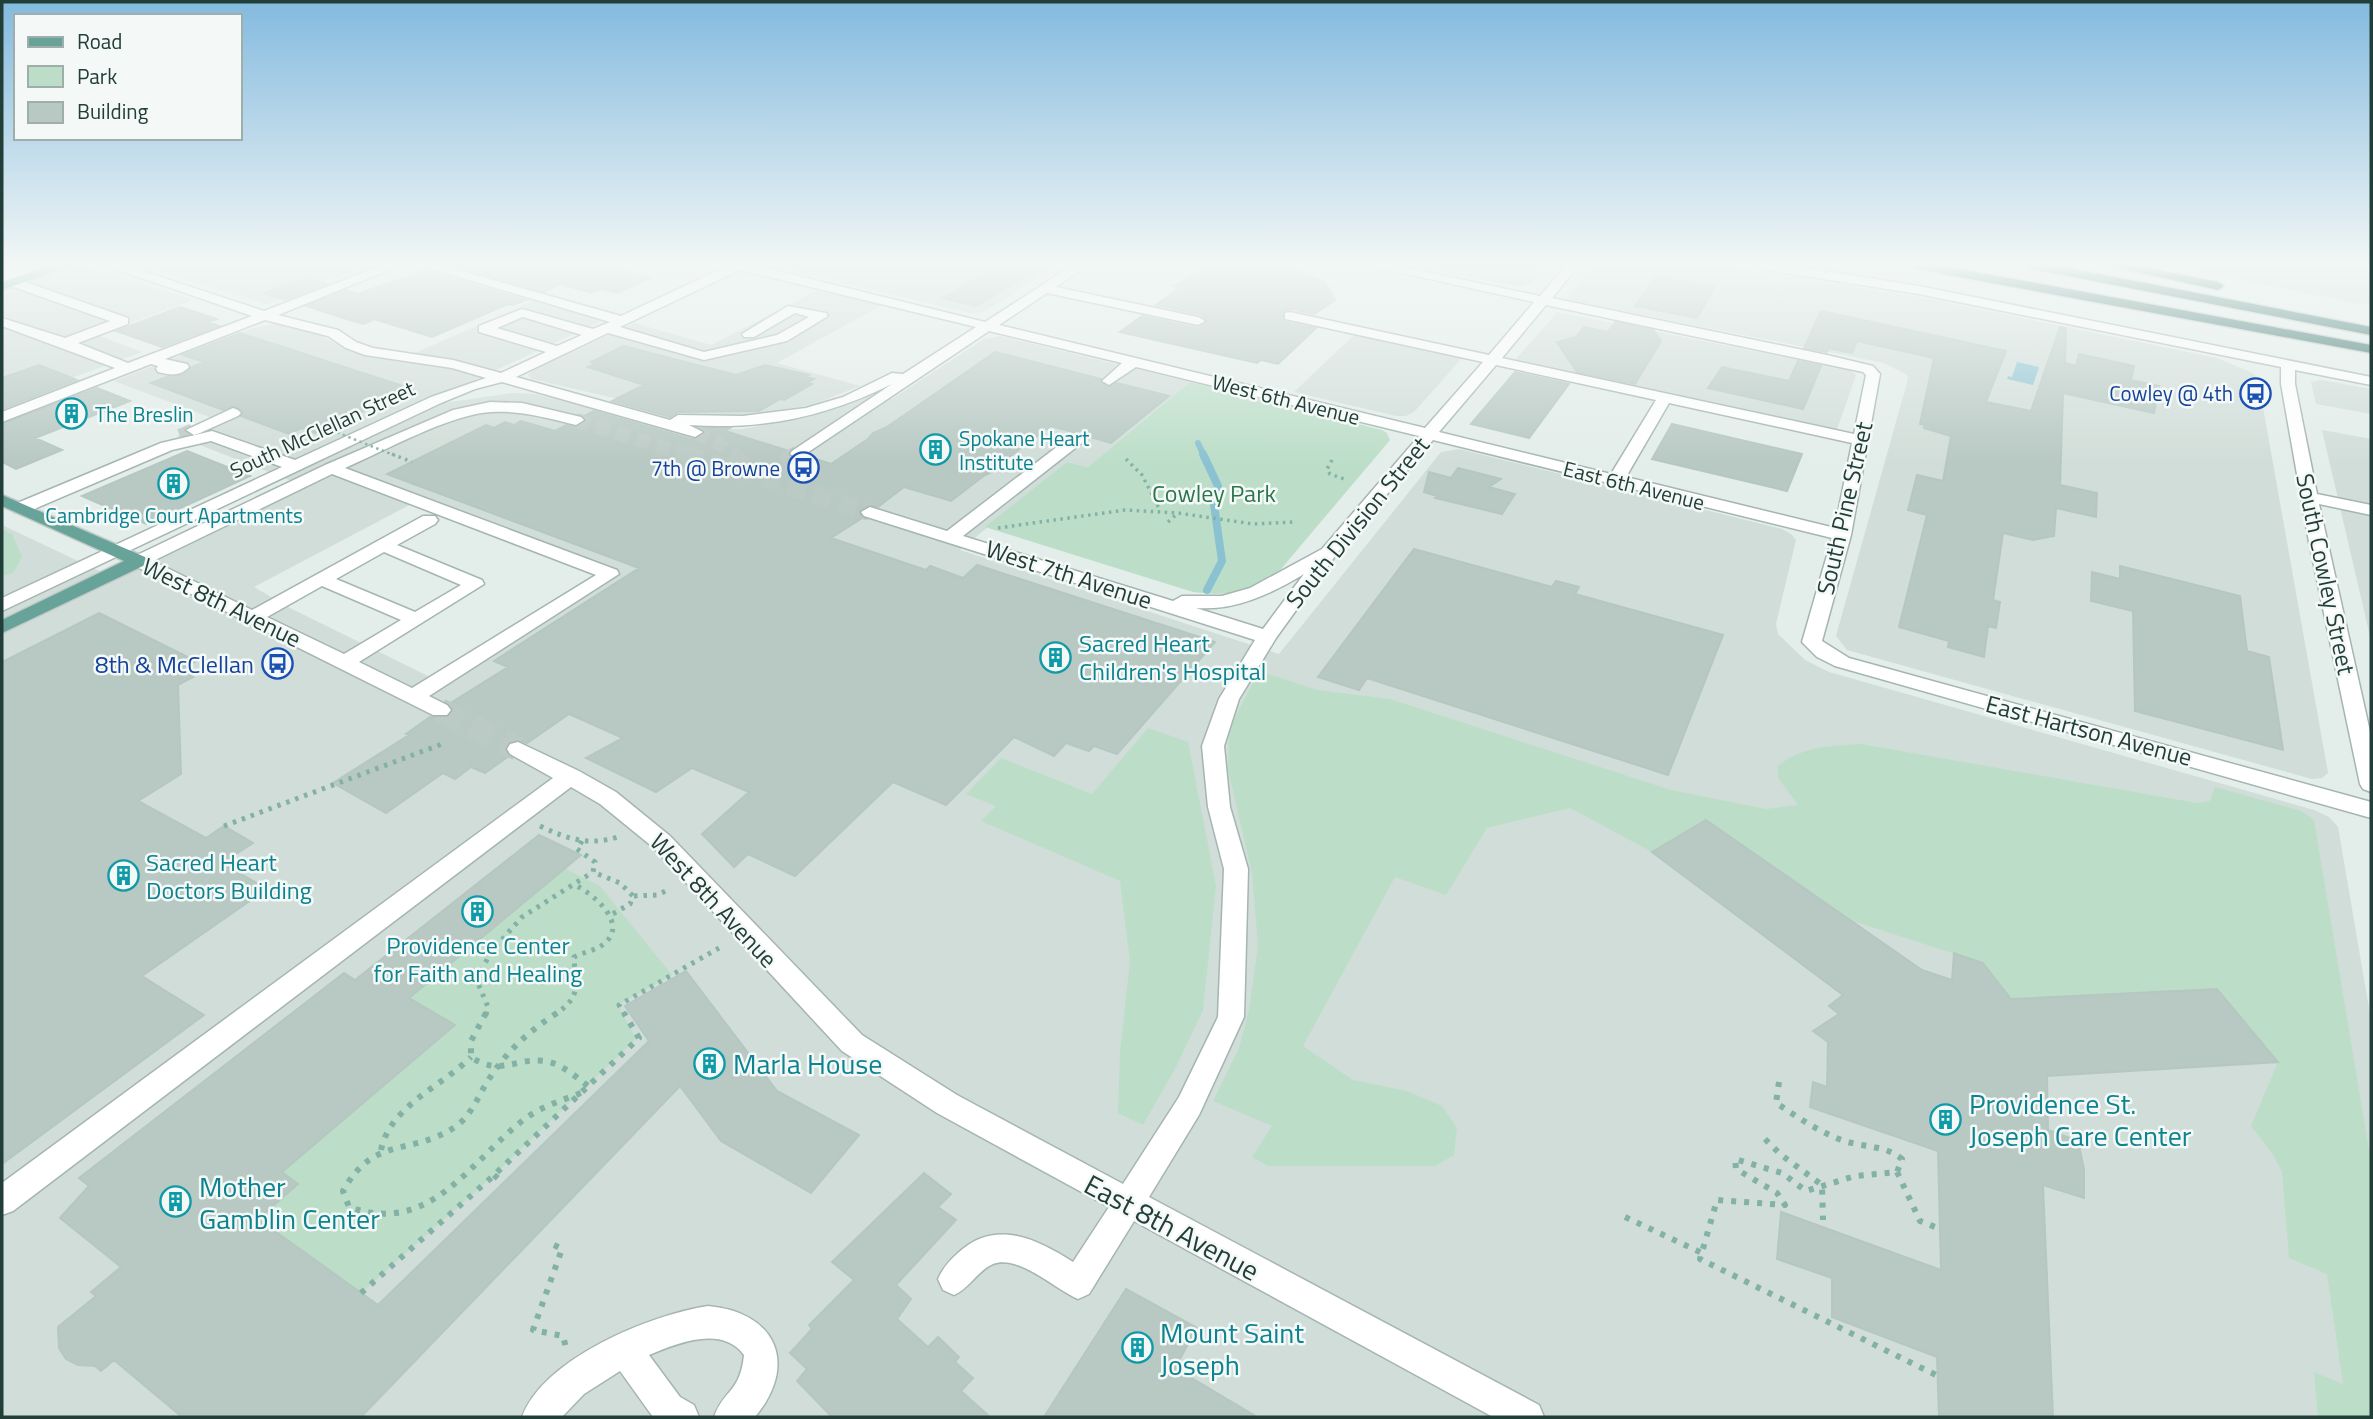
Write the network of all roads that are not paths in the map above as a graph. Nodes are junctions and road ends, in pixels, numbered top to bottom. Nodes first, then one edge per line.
1 (30, 331) edge
2 (99, 331) edge
3 (226, 331) edge
4 (326, 331) edge
5 (491, 331) edge
6 (600, 331) joint
7 (754, 331) edge
8 (794, 331) edge
9 (981, 331) edge
10 (1010, 331) edge
11 (1359, 331) edge
12 (1514, 331) edge
13 (1692, 331) edge
14 (2125, 331) edge
15 (2275, 331) edge
16 (2283, 331) edge
17 (749, 334) dead end
18 (65, 343) junction
19 (2371, 349) edge
20 (558, 351) junction
21 (150, 360) junction
22 (415, 360) junction
23 (1490, 360) junction
24 (1140, 363) junction
25 (2288, 364) junction
26 (925, 366) junction
27 (128, 369) junction
28 (176, 369) dead end
29 (502, 378) junction
30 (1109, 381) dead end
31 (2371, 381) edge
32 (1126, 385) dead end
33 (448, 395) junction
34 (1664, 399) junction
35 (643, 415) junction
36 (2, 417) edge
37 (576, 420) tunnel mouth
38 (695, 432) tunnel mouth
39 (1427, 434) junction
40 (212, 436) junction
41 (180, 437) junction
42 (1077, 439) dead end
43 (1860, 440) junction
44 (798, 454) tunnel mouth
45 (296, 466) junction
46 (331, 468) junction
47 (1616, 480) junction
48 (2309, 497) junction
49 (2, 500) edge
50 (21, 508) junction
51 (2371, 510) edge
52 (870, 512) tunnel mouth
53 (429, 520) dead end
54 (1842, 535) junction
55 (950, 537) junction
56 (383, 545) junction
57 (1332, 548) junction
58 (116, 551) junction
59 (139, 561) junction
60 (321, 579) junction
61 (1142, 597) junction
62 (2, 605) edge
63 (253, 617) junction
64 (416, 619) junction
65 (2, 627) edge
66 (1267, 637) junction
67 (1812, 642) joint
68 (345, 662) junction
69 (414, 696) junction
70 (440, 710) tunnel mouth
71 (518, 750) tunnel mouth
72 (571, 776) junction
73 (2371, 784) edge
74 (2371, 810) edge
75 (827, 1020) joint
76 (2, 1201) edge
77 (1129, 1204) junction
78 (954, 1279) dead end
79 (625, 1350) junction
80 (539, 1417) edge
81 (682, 1417) edge
82 (731, 1417) edge
83 (1527, 1417) edge

1 - 18 street
2 - 18 street
3 - 21 street
4 - 22 street
5 - 20 street
6 - 8 street
6 - 20 street, South McClellan Street
7 - 17 street
9 - 26 street
10 - 24 street, West 6th Avenue
11 - 23 street
12 - 23 street, South Division Street
13 - 43 street, South Pine Street
14 - 25 street
15 - 19 highway
16 - 19 highway
18 - 27 street
20 - 29 street, South McClellan Street
21 - 27 street
21 - 28 street
22 - 29 street
22 - 33 street
23 - 34 street
23 - 39 street, South Division Street
24 - 30 street
24 - 32 street
24 - 39 street, West 6th Avenue
25 - 31 street
25 - 48 street, South Cowley Street
26 - 35 street
26 - 44 street
27 - 36 street
29 - 33 street, South McClellan Street
29 - 35 street
33 - 45 street, South McClellan Street
34 - 43 street
34 - 47 street
35 - 38 street
37 - 46 street, South McClellan Street
39 - 47 street, East 6th Avenue
39 - 57 street, South Division Street
40 - 41 street
40 - 41 street
40 - 45 street
41 - 50 street
42 - 55 street
43 - 54 street, South Pine Street
45 - 58 street, South McClellan Street
46 - 59 street, South McClellan Street
46 - 69 street
47 - 54 street, East 6th Avenue
48 - 51 street
48 - 73 street, South Cowley Street
49 - 50 main road, West 8th Avenue
50 - 58 main road, West 8th Avenue
52 - 55 street, West 7th Avenue
53 - 56 street
54 - 67 street, South Pine Street
55 - 61 street, West 7th Avenue
56 - 60 street
56 - 64 street
57 - 61 street
57 - 66 street, South Division Street
58 - 59 main road, West 8th Avenue
58 - 62 street, South McClellan Street
59 - 63 street, West 8th Avenue
59 - 65 main road, South McClellan Street
60 - 63 street
60 - 64 street
61 - 66 street, West 7th Avenue
63 - 68 street, West 8th Avenue
64 - 68 street
66 - 77 street, South Division Street
67 - 74 street, East Hartson Avenue
68 - 69 street, West 8th Avenue
69 - 70 street, West 8th Avenue
71 - 72 street, West 8th Avenue
72 - 75 street, West 8th Avenue
72 - 76 street
75 - 77 street, East 8th Avenue
77 - 78 street, South Division Street
77 - 83 street, East 8th Avenue
79 - 80 street
79 - 81 street
79 - 82 street

